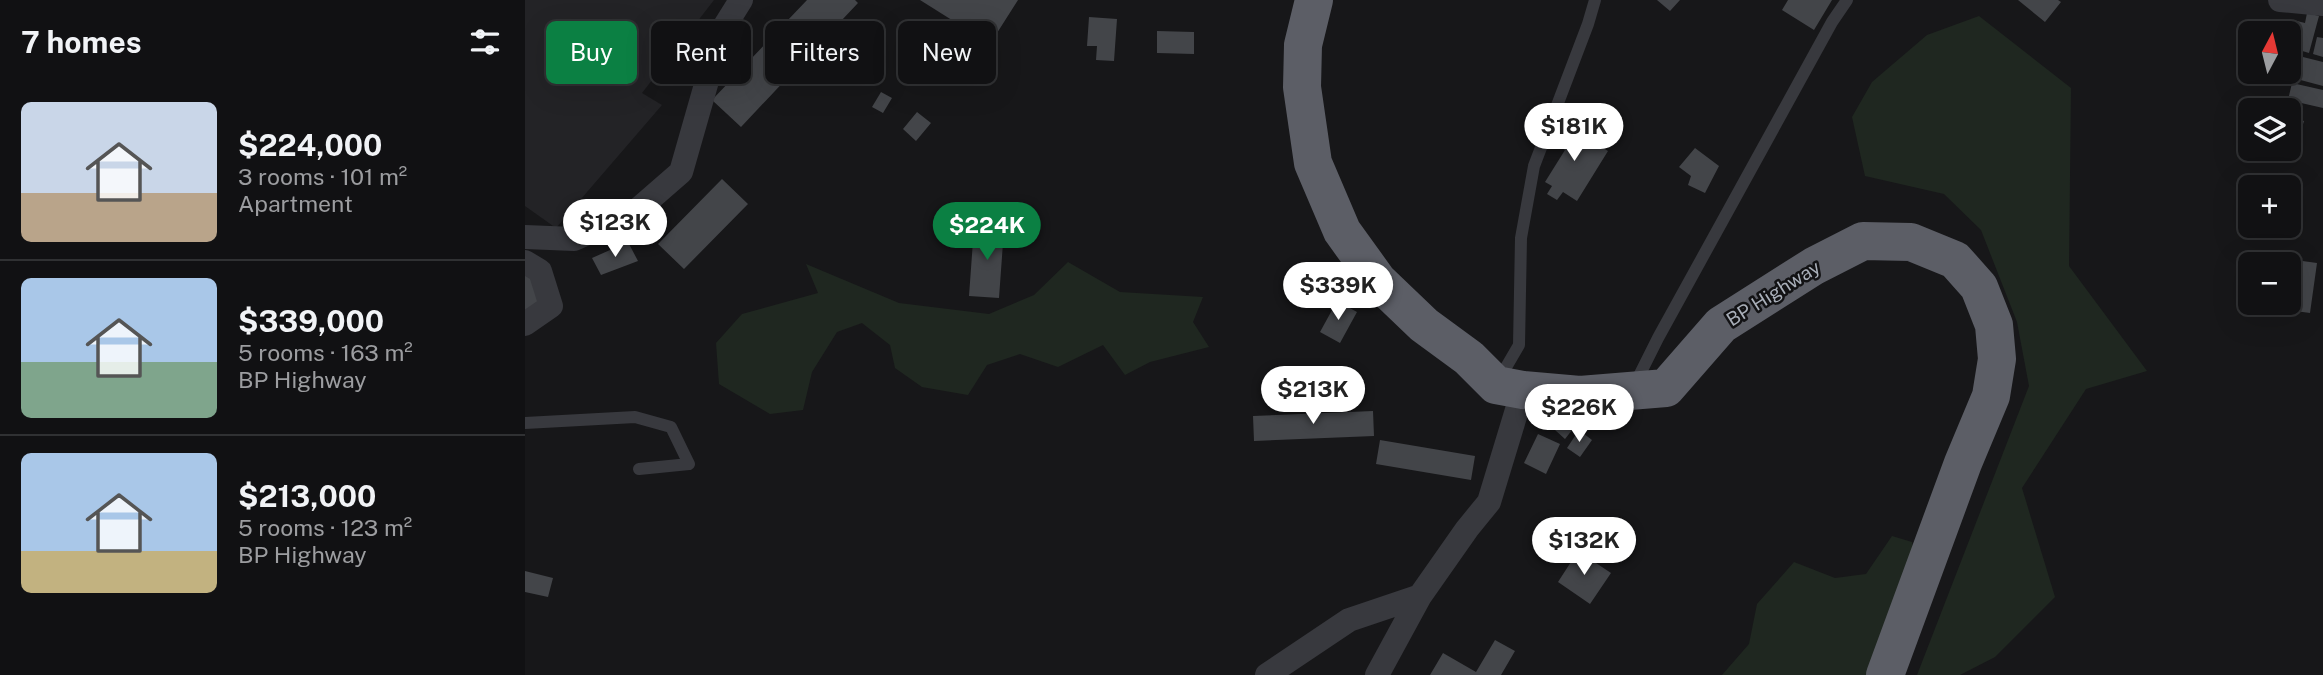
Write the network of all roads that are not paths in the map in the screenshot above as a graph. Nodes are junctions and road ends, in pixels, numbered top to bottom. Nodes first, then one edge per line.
1 (741, 0) edge
2 (1314, 0) edge
3 (1595, 0) edge
4 (1847, 0) edge
5 (2280, 0) edge
6 (2323, 4) edge
7 (525, 237) edge
8 (525, 262) edge
9 (525, 324) edge
10 (1510, 387) junction
11 (1632, 391) junction
12 (525, 423) edge
13 (639, 469) dead end
14 (1420, 596) junction
15 (1267, 675) edge
16 (1377, 675) edge
17 (1885, 675) edge

1 - 7 street
2 - 10 highway
3 - 10 lane
4 - 11 lane
5 - 6 street
8 - 9 street
10 - 11 highway, BP Highway
10 - 14 street
11 - 17 highway, BP Highway
12 - 13 lane
14 - 15 street
14 - 16 street

